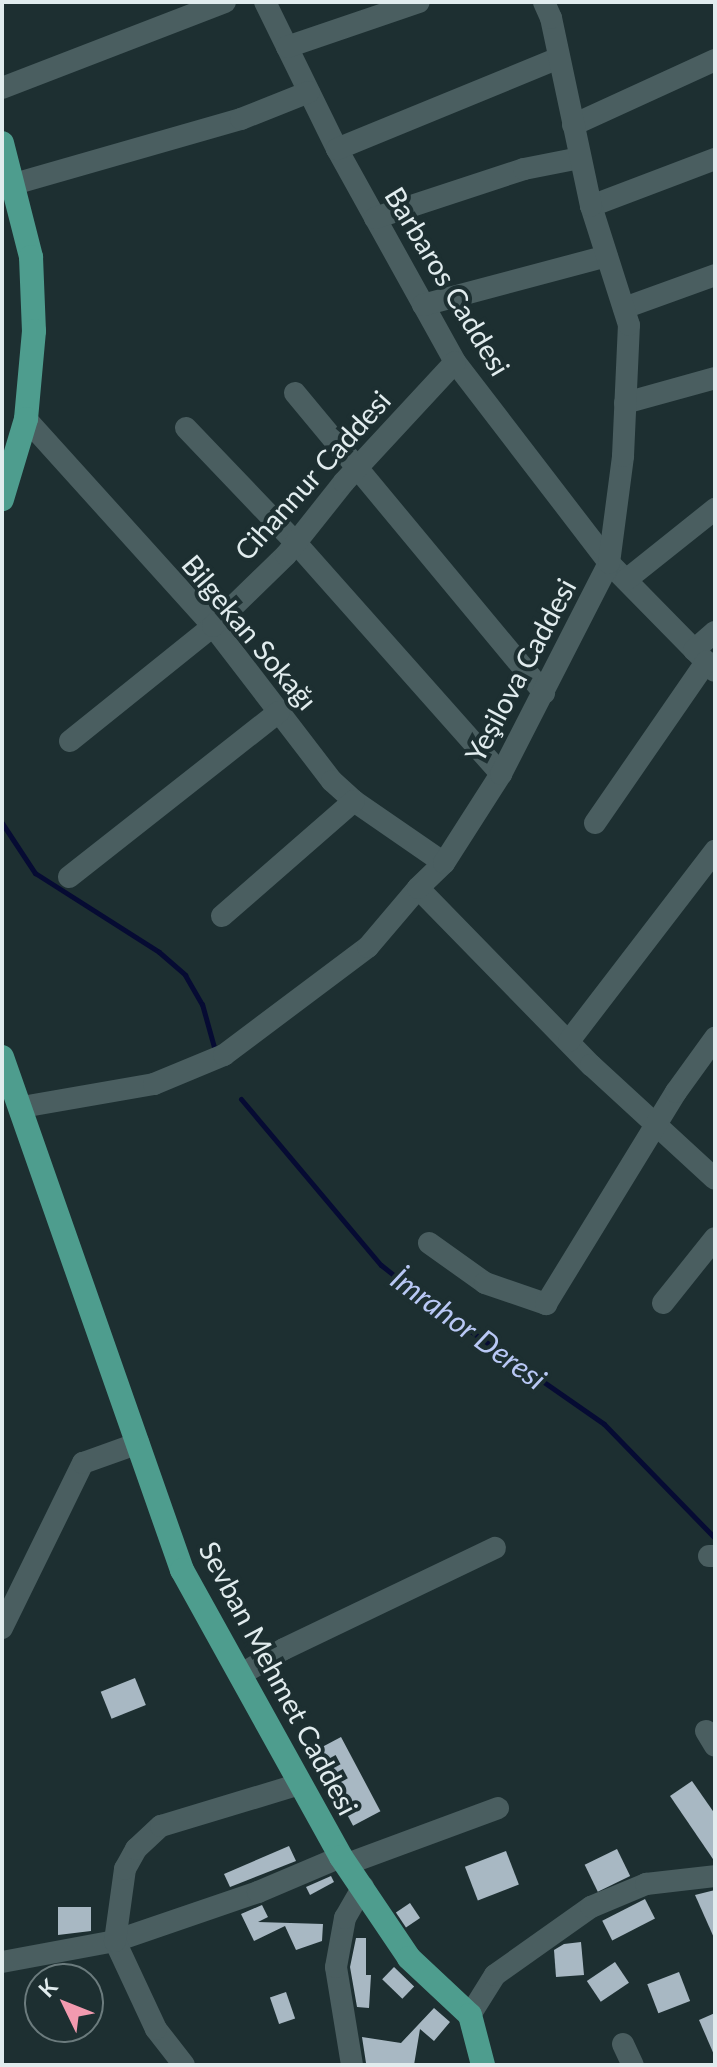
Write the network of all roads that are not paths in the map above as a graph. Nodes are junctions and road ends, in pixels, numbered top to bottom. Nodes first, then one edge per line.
1 (225, 2) edge
2 (265, 2) edge
3 (419, 2) edge
4 (544, 2) edge
5 (287, 47) junction
6 (559, 58) junction
7 (715, 60) edge
8 (2, 88) edge
9 (309, 92) junction
10 (573, 125) junction
11 (2, 143) edge
12 (337, 149) junction
13 (580, 158) junction
14 (715, 159) edge
15 (14, 184) junction
16 (591, 206) junction
17 (375, 218) junction
18 (607, 256) junction
19 (715, 275) edge
20 (423, 305) junction
21 (624, 308) junction
22 (455, 362) junction
23 (715, 378) edge
24 (295, 393) dead end
25 (625, 403) junction
26 (26, 419) junction
27 (186, 428) dead end
28 (7, 460) edge
29 (358, 467) junction
30 (2, 499) edge
31 (715, 509) edge
32 (296, 543) junction
33 (609, 563) junction
34 (626, 580) junction
35 (213, 626) junction
36 (715, 632) edge
37 (705, 661) edge
38 (544, 693) junction
39 (279, 712) junction
40 (70, 741) dead end
41 (501, 774) junction
42 (354, 801) junction
43 (595, 823) dead end
44 (715, 851) edge
45 (444, 863) junction
46 (69, 877) dead end
47 (418, 888) junction
48 (222, 916) dead end
49 (715, 1038) edge
50 (569, 1041) junction
51 (2, 1057) edge
52 (22, 1107) junction
53 (657, 1124) junction
54 (715, 1179) edge
55 (715, 1238) edge
56 (429, 1243) dead end
57 (663, 1303) dead end
58 (139, 1443) junction
59 (495, 1548) dead end
60 (2, 1628) edge
61 (240, 1675) junction
62 (300, 1784) junction
63 (498, 1808) dead end
64 (344, 1860) junction
65 (715, 1876) edge
66 (363, 1887) junction
67 (115, 1941) junction
68 (2, 1962) edge
69 (470, 2015) junction
70 (623, 2044) dead end
71 (184, 2065) edge
72 (352, 2065) edge
73 (483, 2065) edge
74 (633, 2065) edge

1 - 8 street
2 - 5 street, Barbaros Caddesi
3 - 5 street
4 - 6 street, Yeşilova Caddesi
5 - 9 street, Barbaros Caddesi
6 - 10 street, Yeşilova Caddesi
6 - 12 street
7 - 10 street
9 - 12 street, Barbaros Caddesi
9 - 15 street
10 - 13 street, Yeşilova Caddesi
11 - 15 main road
12 - 17 street, Barbaros Caddesi
13 - 16 street, Yeşilova Caddesi
13 - 17 street
14 - 16 street
15 - 26 main road
16 - 18 street, Yeşilova Caddesi
17 - 20 street, Barbaros Caddesi
18 - 20 street
18 - 21 street, Yeşilova Caddesi
19 - 21 street
20 - 22 street, Barbaros Caddesi
21 - 25 street, Yeşilova Caddesi
22 - 29 street, Cihannur Caddesi
22 - 33 street, Barbaros Caddesi
23 - 25 street
24 - 29 street
25 - 33 street, Yeşilova Caddesi
26 - 28 main road
26 - 35 street, Bilgekan Sokağı
27 - 32 street
28 - 30 main road
29 - 32 street, Cihannur Caddesi
29 - 38 street
31 - 34 street
32 - 35 street, Cihannur Caddesi
32 - 41 street
33 - 34 street, Barbaros Caddesi
33 - 38 street, Yeşilova Caddesi
34 - 37 street, Barbaros Caddesi
35 - 39 street, Bilgekan Sokağı
35 - 40 street, Cihannur Caddesi
36 - 37 street
37 - 43 street
38 - 41 street, Yeşilova Caddesi
39 - 42 street, Bilgekan Sokağı
39 - 46 street
41 - 45 street, Yeşilova Caddesi
42 - 45 street, Bilgekan Sokağı
42 - 48 street
44 - 50 street
45 - 47 street, Yeşilova Caddesi
47 - 50 street
47 - 52 street, Yeşilova Caddesi
49 - 53 street
50 - 53 street
51 - 52 main road, Sevban Mehmet Caddesi
52 - 58 main road, Sevban Mehmet Caddesi
53 - 54 street
53 - 56 street
55 - 57 street
58 - 60 street
58 - 61 main road, Sevban Mehmet Caddesi
59 - 61 street
61 - 62 main road, Sevban Mehmet Caddesi
62 - 64 main road, Sevban Mehmet Caddesi
62 - 67 street
63 - 64 street
64 - 66 main road, Sevban Mehmet Caddesi
64 - 67 street
65 - 69 street
66 - 69 main road, Sevban Mehmet Caddesi
66 - 72 street
67 - 68 street
67 - 71 street
69 - 73 main road
70 - 74 street

